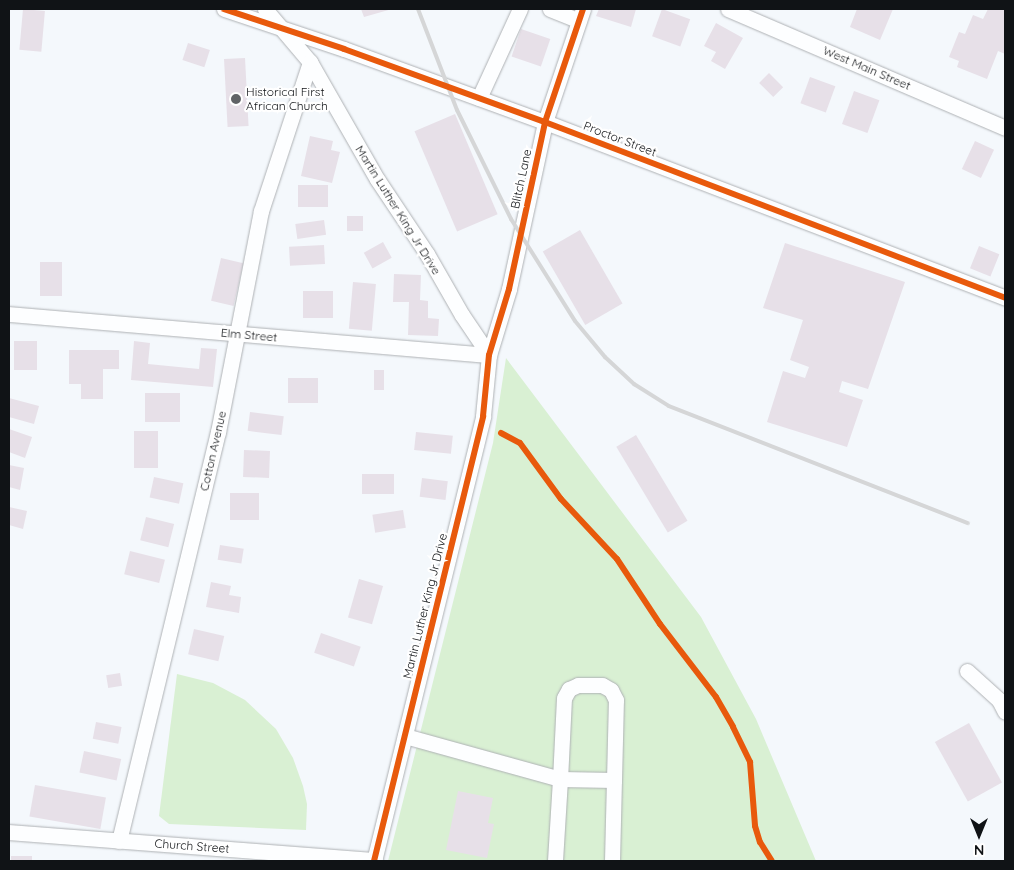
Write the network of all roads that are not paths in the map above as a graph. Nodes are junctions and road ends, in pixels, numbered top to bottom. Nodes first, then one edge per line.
1 (224, 9) edge
2 (265, 9) edge
3 (520, 9) edge
4 (550, 9) edge
5 (728, 9) edge
6 (581, 15) edge
7 (281, 27) junction
8 (310, 62) junction
9 (480, 98) junction
10 (545, 122) junction
11 (1005, 128) edge
12 (1005, 298) edge
13 (10, 317) edge
14 (238, 334) junction
15 (490, 356) junction
16 (967, 671) dead end
17 (1005, 712) edge
18 (405, 736) junction
19 (560, 779) junction
20 (614, 780) junction
21 (9, 832) edge
22 (118, 841) junction
23 (375, 860) edge
24 (555, 861) edge
25 (612, 861) edge

1 - 7 street, Proctor Street
2 - 7 street, Martin Luther King Jr Drive
3 - 9 street
4 - 6 street
5 - 11 street, West Main Street
6 - 10 street, Blitch Lane
7 - 8 street, Martin Luther King Jr Drive
7 - 9 street, Proctor Street
8 - 14 street, Cotton Avenue
8 - 15 street, Martin Luther King Jr Drive
9 - 10 street, Proctor Street
10 - 12 street, Proctor Street
10 - 15 street, Blitch Lane
13 - 14 street, Elm Street
14 - 15 street, Elm Street
14 - 22 street, Cotton Avenue
15 - 18 street, Martin Luther King Jr Drive
16 - 17 street
18 - 19 street
18 - 23 street, Martin Luther King Jr Drive
19 - 20 street
19 - 20 street
19 - 24 street
20 - 25 street
21 - 22 street, Church Street
22 - 23 street, Church Street

